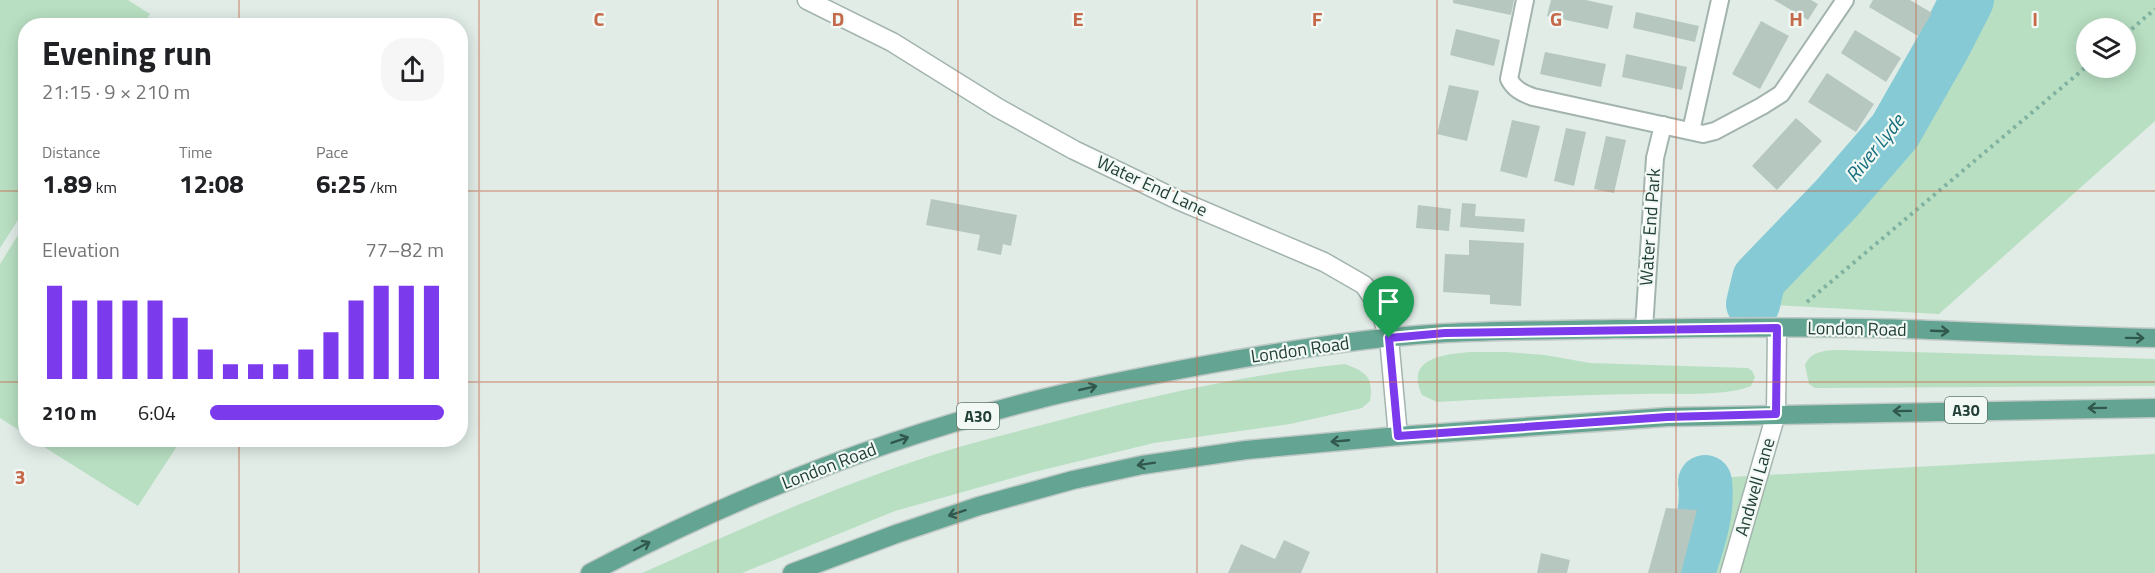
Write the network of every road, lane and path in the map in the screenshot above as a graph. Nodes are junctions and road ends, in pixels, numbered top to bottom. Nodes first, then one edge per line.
1 (807, 0) edge
2 (1525, 0) edge
3 (1720, 0) edge
4 (1845, 0) edge
5 (2155, 9) edge
6 (2136, 25) edge
7 (2076, 75) edge
8 (1663, 125) junction
9 (1690, 132) junction
10 (1777, 328) junction
11 (1644, 329) junction
12 (1389, 338) junction
13 (2155, 338) edge
14 (2155, 408) edge
15 (1776, 414) junction
16 (1398, 436) junction
17 (590, 573) edge
18 (792, 573) edge
19 (1731, 573) edge

1 - 12 street, Water End Lane
2 - 8 lane
3 - 9 lane
4 - 9 lane
5 - 6 path
7 - 10 path
8 - 9 lane
8 - 11 lane, Water End Park
10 - 11 main road, London Road / A30
10 -> 13 main road, London Road / A30
10 - 15 street, Andwell Lane
11 - 12 main road, London Road / A30
12 - 16 street, Water End Lane
17 -> 12 main road, London Road / A30
14 -> 15 main road, A30
15 - 16 main road, A30
15 - 19 street, Andwell Lane
16 -> 18 main road, A30

